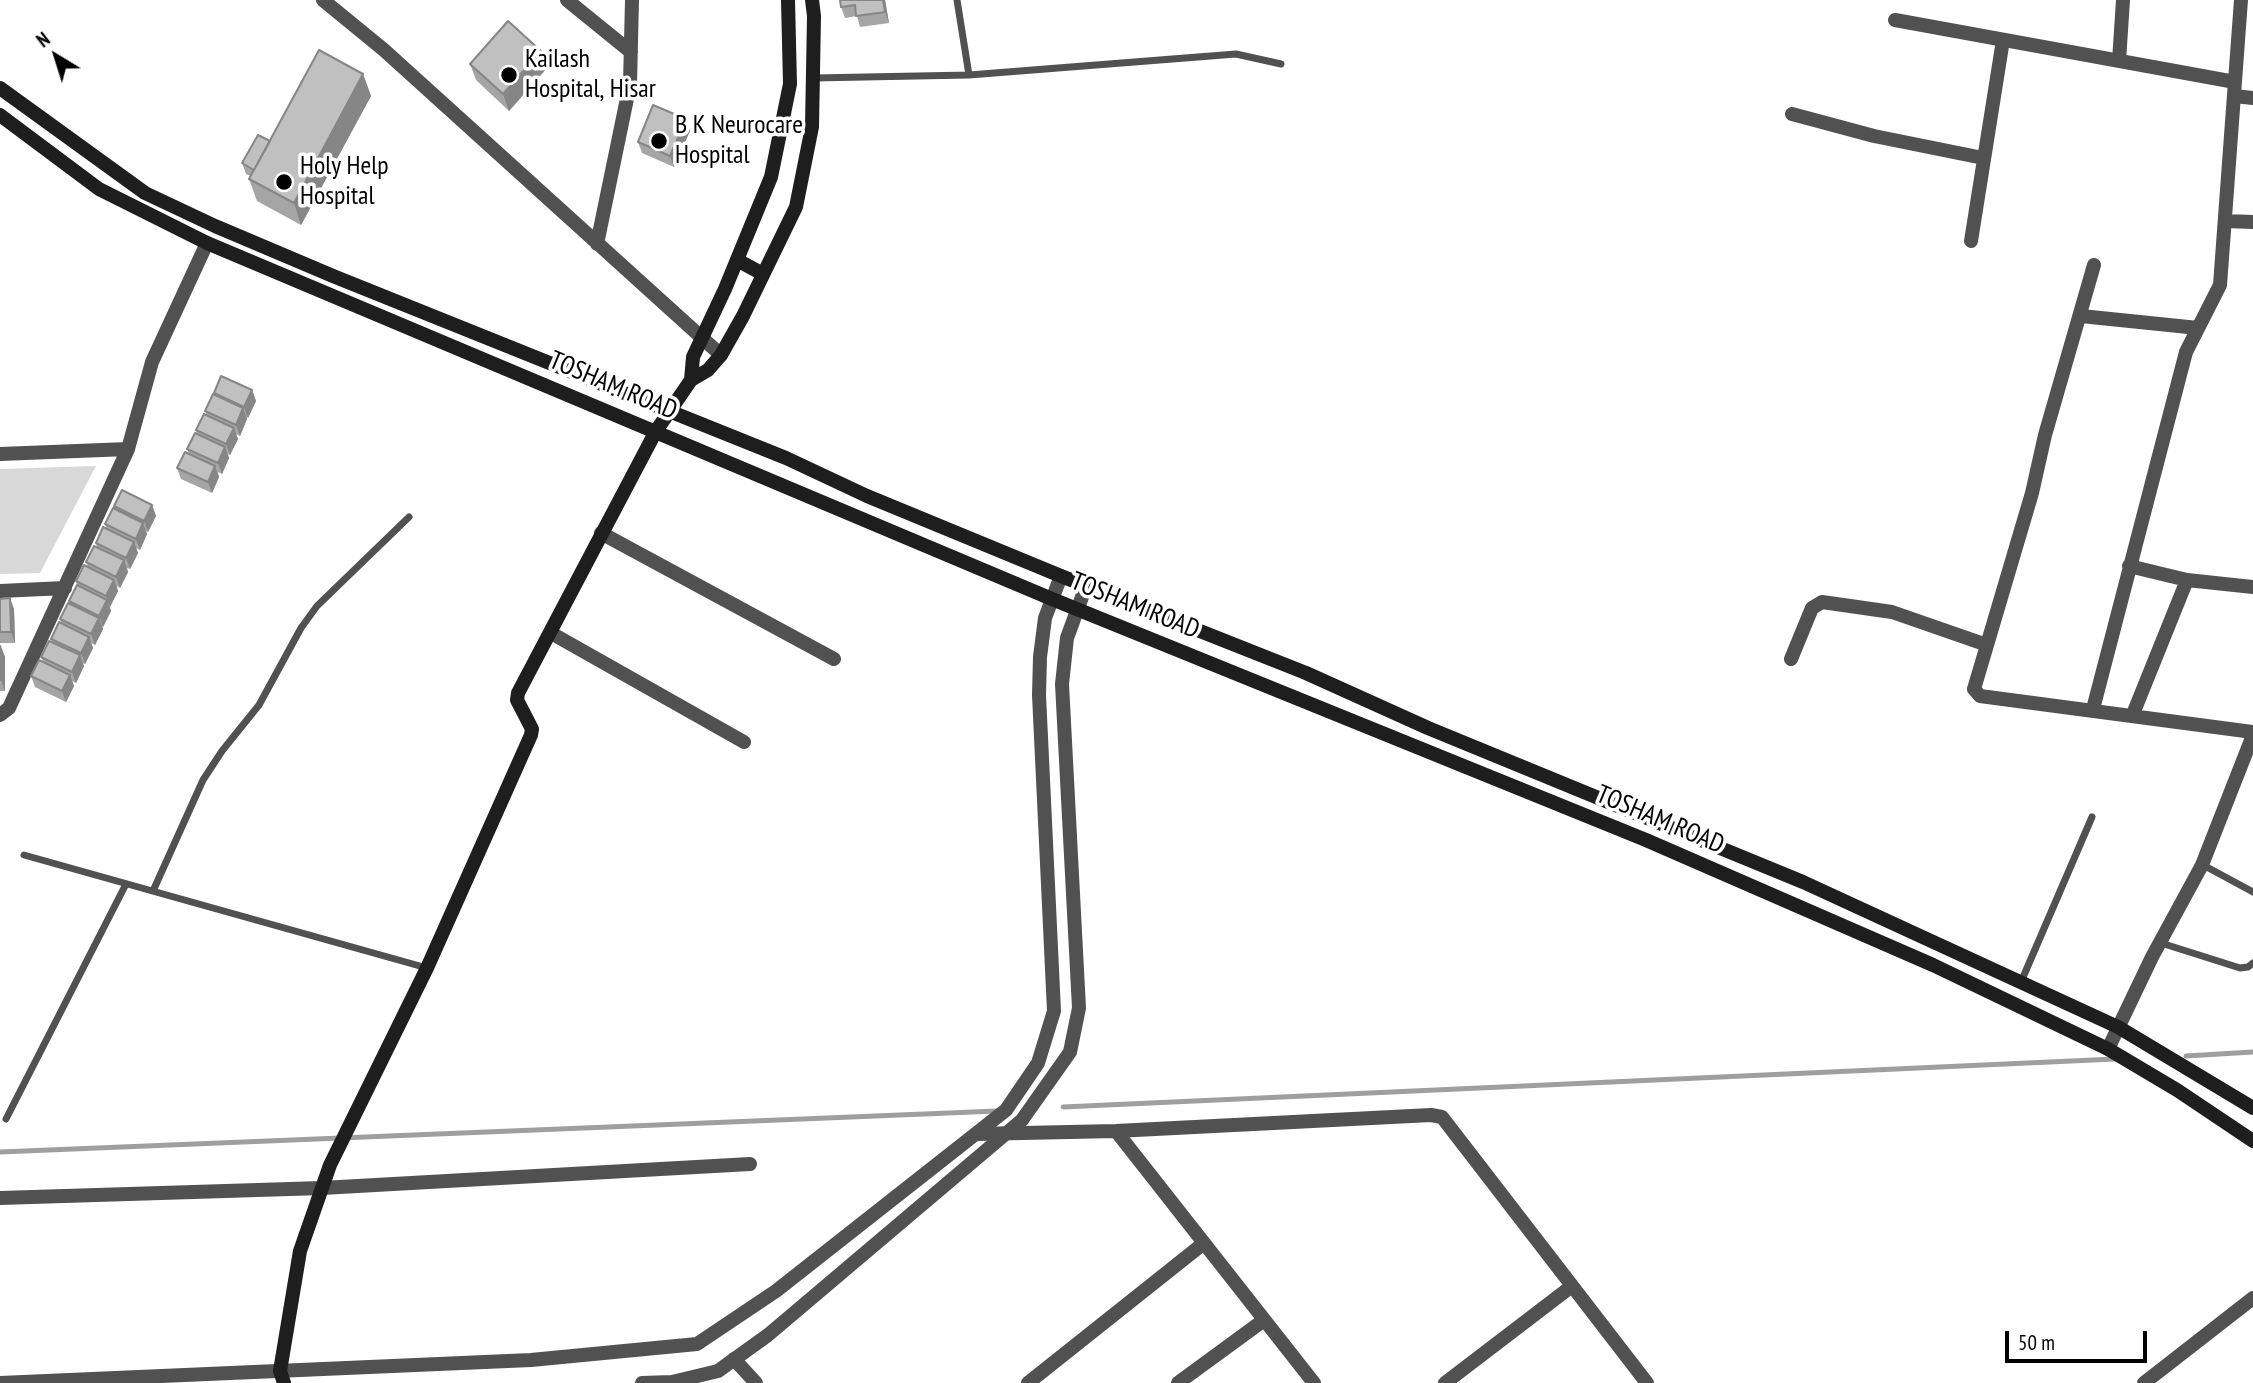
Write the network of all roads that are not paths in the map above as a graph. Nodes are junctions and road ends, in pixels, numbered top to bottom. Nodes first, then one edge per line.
1 (323, 0) edge
2 (567, 0) edge
3 (632, 0) edge
4 (788, 0) edge
5 (812, 0) edge
6 (957, 0) edge
7 (2123, 0) edge
8 (2241, 0) edge
9 (1895, 20) dead end
10 (2003, 40) junction
11 (631, 52) junction
12 (2119, 61) junction
13 (1281, 64) dead end
14 (969, 75) junction
15 (813, 78) junction
16 (0, 88) edge
17 (2234, 89) junction
18 (2253, 98) edge
19 (1792, 114) dead end
20 (0, 115) edge
21 (1983, 158) junction
22 (2225, 221) junction
23 (2253, 222) edge
24 (1971, 241) dead end
25 (206, 243) junction
26 (597, 244) junction
27 (737, 260) junction
28 (2094, 265) dead end
29 (763, 274) junction
30 (2081, 316) junction
31 (2198, 328) junction
32 (700, 338) junction
33 (722, 355) junction
34 (691, 380) junction
35 (669, 413) junction
36 (656, 431) junction
37 (128, 449) junction
38 (0, 454) edge
39 (409, 517) dead end
40 (601, 533) junction
41 (2129, 566) junction
42 (1061, 576) junction
43 (2187, 580) junction
44 (1086, 586) junction
45 (2253, 587) edge
46 (65, 589) junction
47 (0, 591) edge
48 (1052, 599) junction
49 (1077, 608) junction
50 (551, 633) junction
51 (1987, 645) junction
52 (834, 659) dead end
53 (1791, 659) dead end
54 (2093, 709) junction
55 (2133, 714) junction
56 (0, 715) edge
57 (2253, 733) edge
58 (744, 742) dead end
59 (2092, 817) dead end
60 (24, 855) dead end
61 (2202, 865) junction
62 (126, 884) junction
63 (153, 891) junction
64 (2253, 892) edge
65 (2161, 943) junction
66 (2253, 963) edge
67 (427, 968) junction
68 (2021, 982) junction
69 (2118, 1027) junction
70 (2108, 1049) junction
71 (2253, 1108) edge
72 (6, 1119) dead end
73 (1116, 1132) junction
74 (1008, 1133) junction
75 (976, 1134) junction
76 (2253, 1141) edge
77 (750, 1164) dead end
78 (322, 1188) junction
79 (0, 1198) edge
80 (1204, 1243) junction
81 (1572, 1286) junction
82 (2253, 1298) edge
83 (1264, 1320) junction
84 (734, 1359) junction
85 (282, 1377) edge
86 (0, 1383) edge
87 (642, 1383) edge
88 (756, 1383) edge
89 (1028, 1383) edge
90 (1178, 1383) edge
91 (1314, 1383) edge
92 (1445, 1383) edge
93 (1647, 1383) edge
94 (2144, 1383) edge

1 - 26 street
2 - 11 street
3 - 11 street
4 - 27 main road
5 - 15 main road
6 - 14 lane
7 - 12 street
8 - 17 street
9 - 10 street
10 - 12 street
10 - 21 street
11 - 26 street
12 - 17 street
13 - 14 lane
14 - 15 lane
15 - 29 main road
16 - 35 main road, TOSHAM ROAD
17 - 18 street
17 - 22 street
19 - 21 street
20 - 25 main road, TOSHAM ROAD
21 - 24 street
22 - 23 street
22 - 31 street
25 - 36 main road, TOSHAM ROAD
25 - 37 street
26 - 32 street
27 - 29 main road
27 - 32 main road
28 - 30 street
29 - 33 main road
30 - 31 street
30 - 51 street
31 - 41 street
32 - 33 street
32 - 34 main road
33 - 34 main road
34 - 35 main road
35 - 36 main road
35 - 42 main road, TOSHAM ROAD
36 - 40 main road
36 - 48 main road, TOSHAM ROAD
37 - 38 street
37 - 46 street
39 - 63 lane
40 - 50 main road
40 - 52 street
41 - 43 street
41 - 54 street
42 - 44 main road, TOSHAM ROAD
42 - 48 street
43 - 45 street
43 - 55 street
44 - 49 street
44 - 68 main road, TOSHAM ROAD
46 - 47 street
46 - 56 street
48 - 49 main road, TOSHAM ROAD
48 - 75 street
49 - 70 main road, TOSHAM ROAD
49 - 74 street
50 - 58 street
50 - 67 main road
51 - 53 street
51 - 54 street
54 - 55 street
55 - 57 street
57 - 61 street
59 - 68 lane
60 - 62 lane
61 - 64 lane
61 - 65 street
62 - 63 lane
62 - 72 lane
63 - 67 lane
65 - 66 lane
65 - 69 street
67 - 78 main road
68 - 69 main road, TOSHAM ROAD
69 - 70 street
69 - 71 main road, TOSHAM ROAD
70 - 76 main road, TOSHAM ROAD
73 - 74 street
73 - 80 street
73 - 81 street
74 - 75 street
74 - 84 street
75 - 85 street
77 - 78 street
78 - 79 street
78 - 85 main road
80 - 83 street
80 - 89 street
81 - 92 street
81 - 93 street
82 - 94 street
83 - 90 street
83 - 91 street
84 - 87 street
84 - 88 street
85 - 86 street

